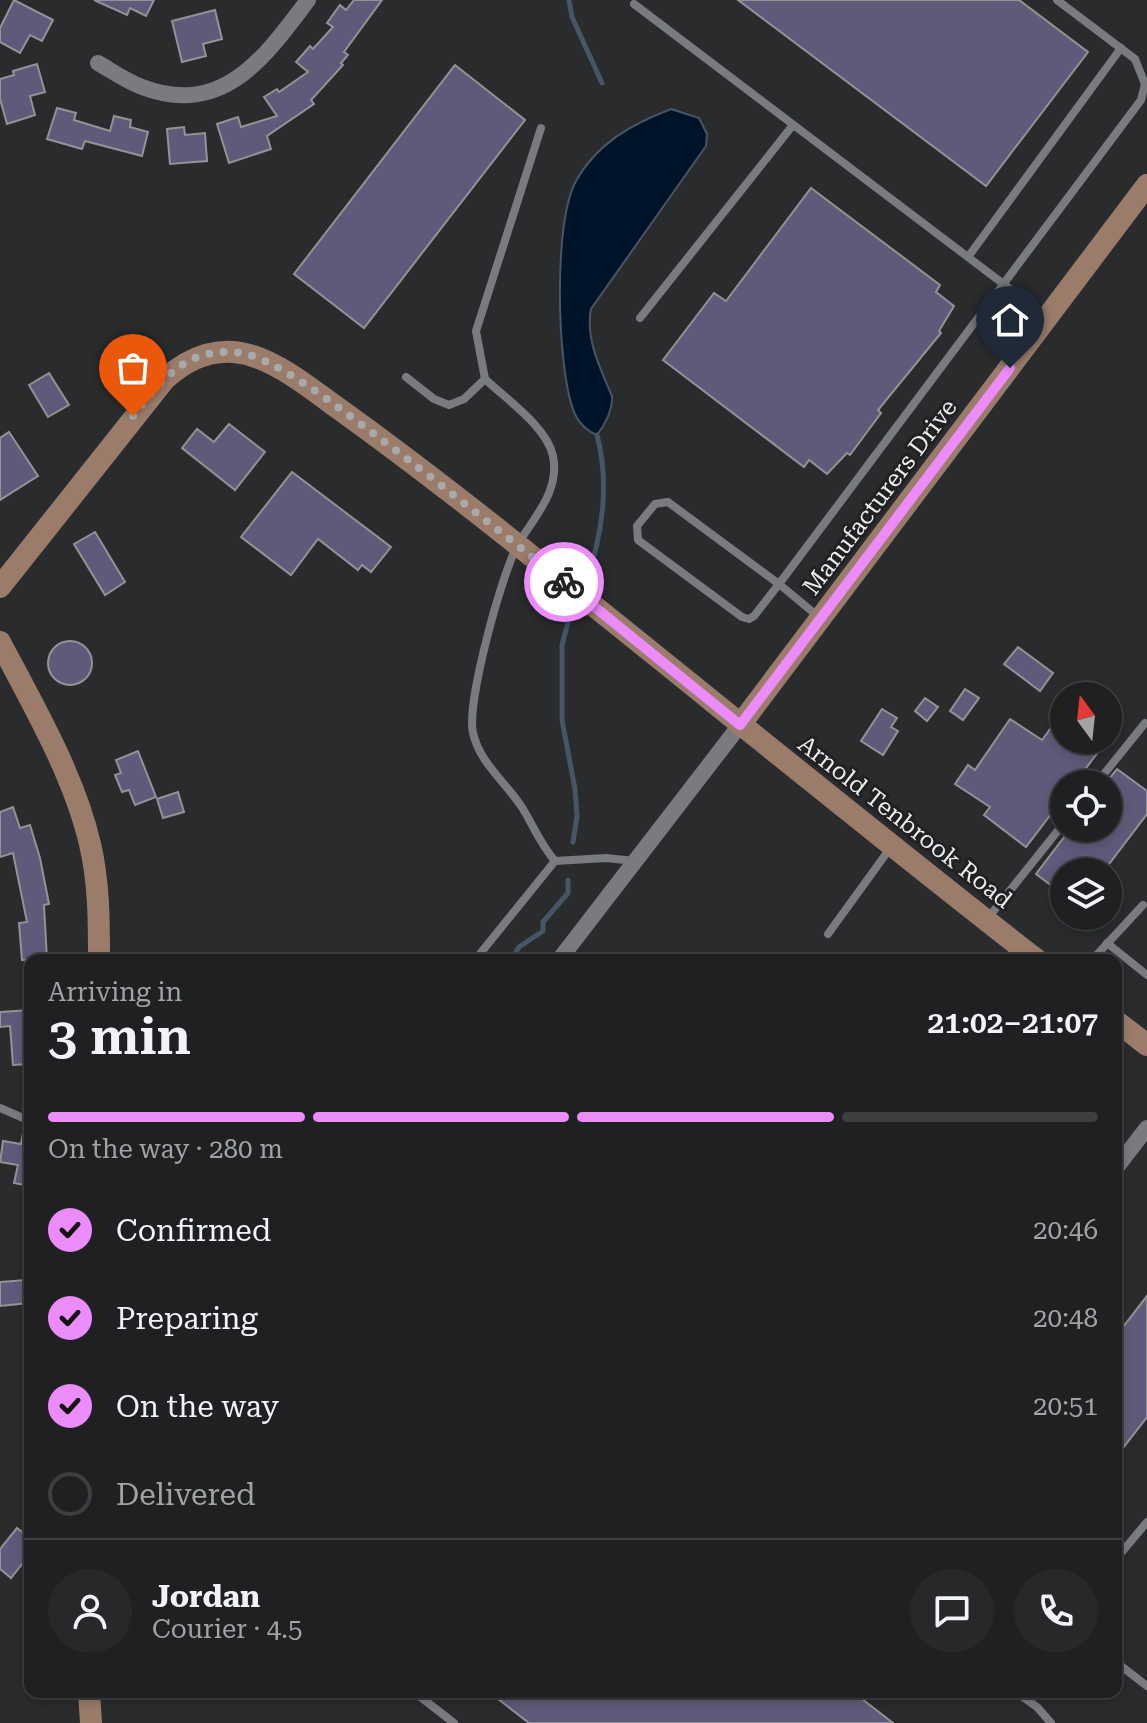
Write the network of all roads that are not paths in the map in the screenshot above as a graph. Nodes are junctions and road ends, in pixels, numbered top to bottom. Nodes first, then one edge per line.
1 (308, 0) edge
2 (1057, 0) edge
3 (634, 4) dead end
4 (1121, 48) junction
5 (98, 63) dead end
6 (793, 125) junction
7 (541, 128) dead end
8 (1147, 185) edge
9 (968, 257) junction
10 (1004, 285) junction
11 (640, 318) dead end
12 (1047, 318) junction
13 (406, 377) dead end
14 (485, 379) junction
15 (518, 545) junction
16 (25, 555) junction
17 (0, 558) edge
18 (779, 584) junction
19 (0, 587) edge
20 (821, 618) junction
21 (3, 651) edge
22 (1145, 723) edge
23 (740, 725) junction
24 (1107, 770) edge
25 (1050, 840) edge
26 (892, 846) junction
27 (555, 861) junction
28 (636, 861) junction
29 (1143, 905) dead end
30 (987, 919) junction
31 (828, 934) dead end
32 (1107, 943) junction
33 (99, 954) edge
34 (480, 954) edge
35 (565, 954) edge
36 (1025, 954) edge
37 (1097, 954) edge
38 (1121, 954) edge
39 (1122, 955) edge
40 (1147, 975) edge
41 (1122, 1026) edge
42 (1147, 1045) edge
43 (0, 1108) edge
44 (24, 1118) edge
45 (1145, 1136) edge
46 (1122, 1161) edge
47 (1147, 1522) edge
48 (1122, 1552) edge
49 (1122, 1667) edge
50 (1147, 1686) edge
51 (89, 1698) edge
52 (422, 1698) edge
53 (1023, 1698) edge
54 (91, 1723) edge
55 (454, 1723) edge
56 (1051, 1723) edge

1 - 5 street
2 - 4 lane
3 - 6 lane
4 - 9 lane
4 - 10 lane
6 - 9 lane
6 - 11 lane
7 - 14 lane
8 - 12 street, Manufacturers Drive
9 - 10 lane
10 - 12 lane
10 - 18 lane
12 - 20 street, Manufacturers Drive
13 - 14 lane
14 - 15 lane
15 - 16 street, Arnold Tenbrook Road
15 - 23 street, Arnold Tenbrook Road
15 - 27 lane
16 - 17 street
16 - 19 street, Arnold Tenbrook Road
18 - 18 lane
18 - 20 lane
20 - 23 street, Manufacturers Drive
21 - 33 street
22 - 24 lane
23 - 26 street, Arnold Tenbrook Road
23 - 28 street
25 - 30 lane
26 - 30 street, Arnold Tenbrook Road
26 - 31 lane
27 - 28 lane
27 - 34 lane
28 - 35 street
29 - 32 lane
30 - 36 street, Arnold Tenbrook Road
32 - 37 lane
32 - 38 lane
39 - 40 lane
41 - 42 street
43 - 44 lane
45 - 46 street
47 - 48 lane
49 - 50 lane
51 - 54 street
52 - 55 lane
53 - 56 lane

